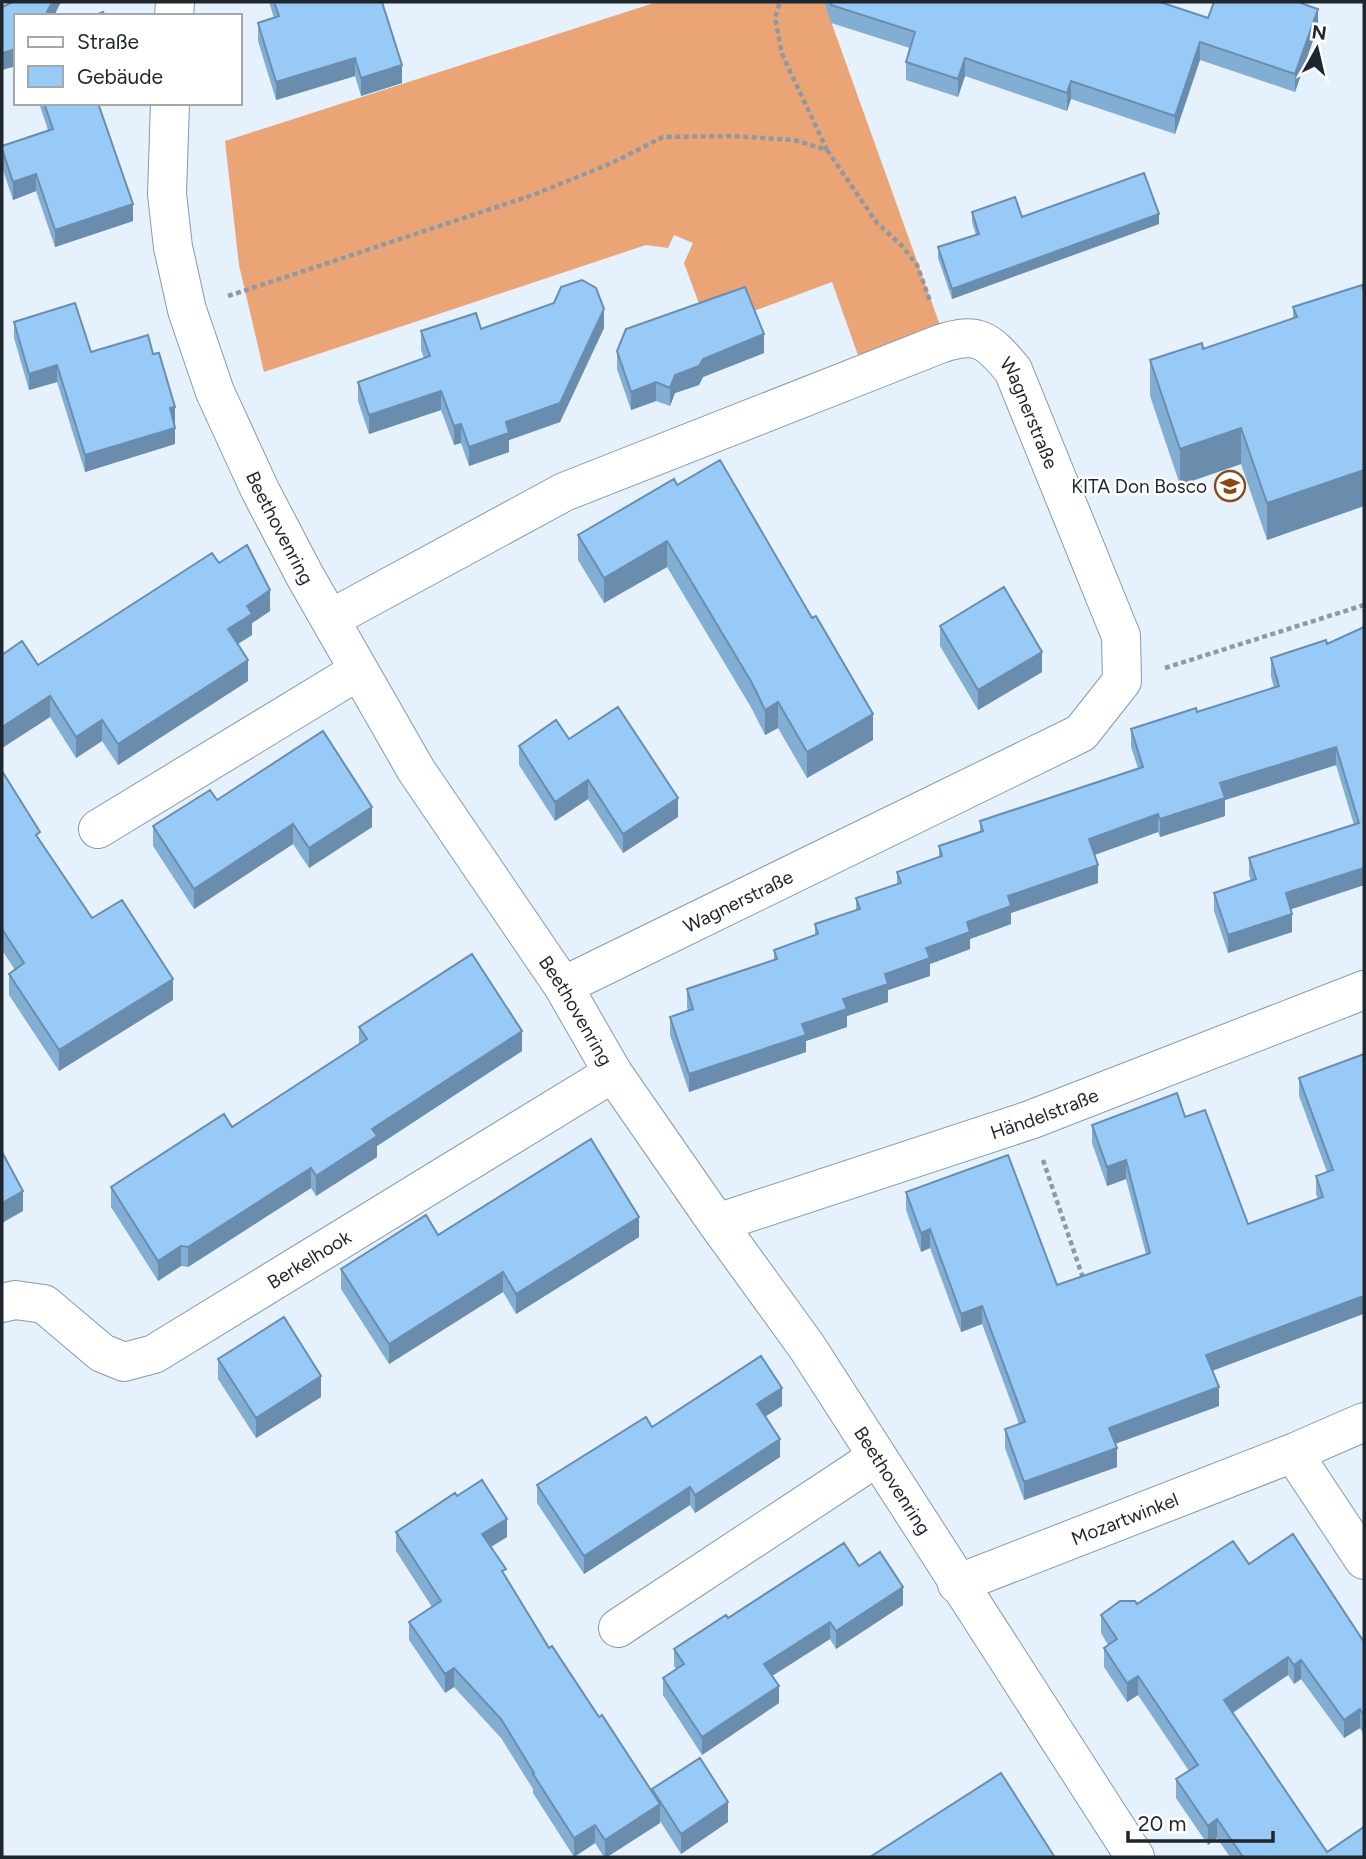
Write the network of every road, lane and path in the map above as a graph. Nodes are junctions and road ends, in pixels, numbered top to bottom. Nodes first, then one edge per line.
1 (780, 2) edge
2 (170, 105) edge
3 (827, 150) junction
4 (187, 310) junction
5 (940, 344) junction
6 (1364, 605) edge
7 (330, 619) junction
8 (358, 671) junction
9 (1122, 681) junction
10 (98, 829) dead end
11 (564, 986) junction
12 (1364, 990) edge
13 (613, 1073) junction
14 (1030, 1120) junction
15 (717, 1223) junction
16 (1086, 1288) edge
17 (2, 1303) edge
18 (1364, 1422) edge
19 (1293, 1453) junction
20 (877, 1457) junction
21 (1364, 1560) edge
22 (957, 1584) junction
23 (618, 1628) dead end
24 (1135, 1857) edge

1 - 3 path
2 - 4 street, Beethovenring
3 - 4 path
3 - 5 path
4 - 7 street, Beethovenring
5 - 7 street, Wagnerstraße
5 - 9 street, Wagnerstraße
6 - 9 path
7 - 8 street, Beethovenring
8 - 10 street
8 - 11 street, Beethovenring
9 - 11 street, Wagnerstraße
11 - 13 street, Beethovenring
12 - 14 street, Händelstraße
13 - 15 street, Beethovenring
13 - 17 street, Berkelhook
14 - 15 street, Händelstraße
14 - 16 path
15 - 20 street, Beethovenring
18 - 19 street, Mozartwinkel
19 - 21 street
19 - 22 street, Mozartwinkel
20 - 22 street, Beethovenring
20 - 23 street
22 - 24 street, Beethovenring

